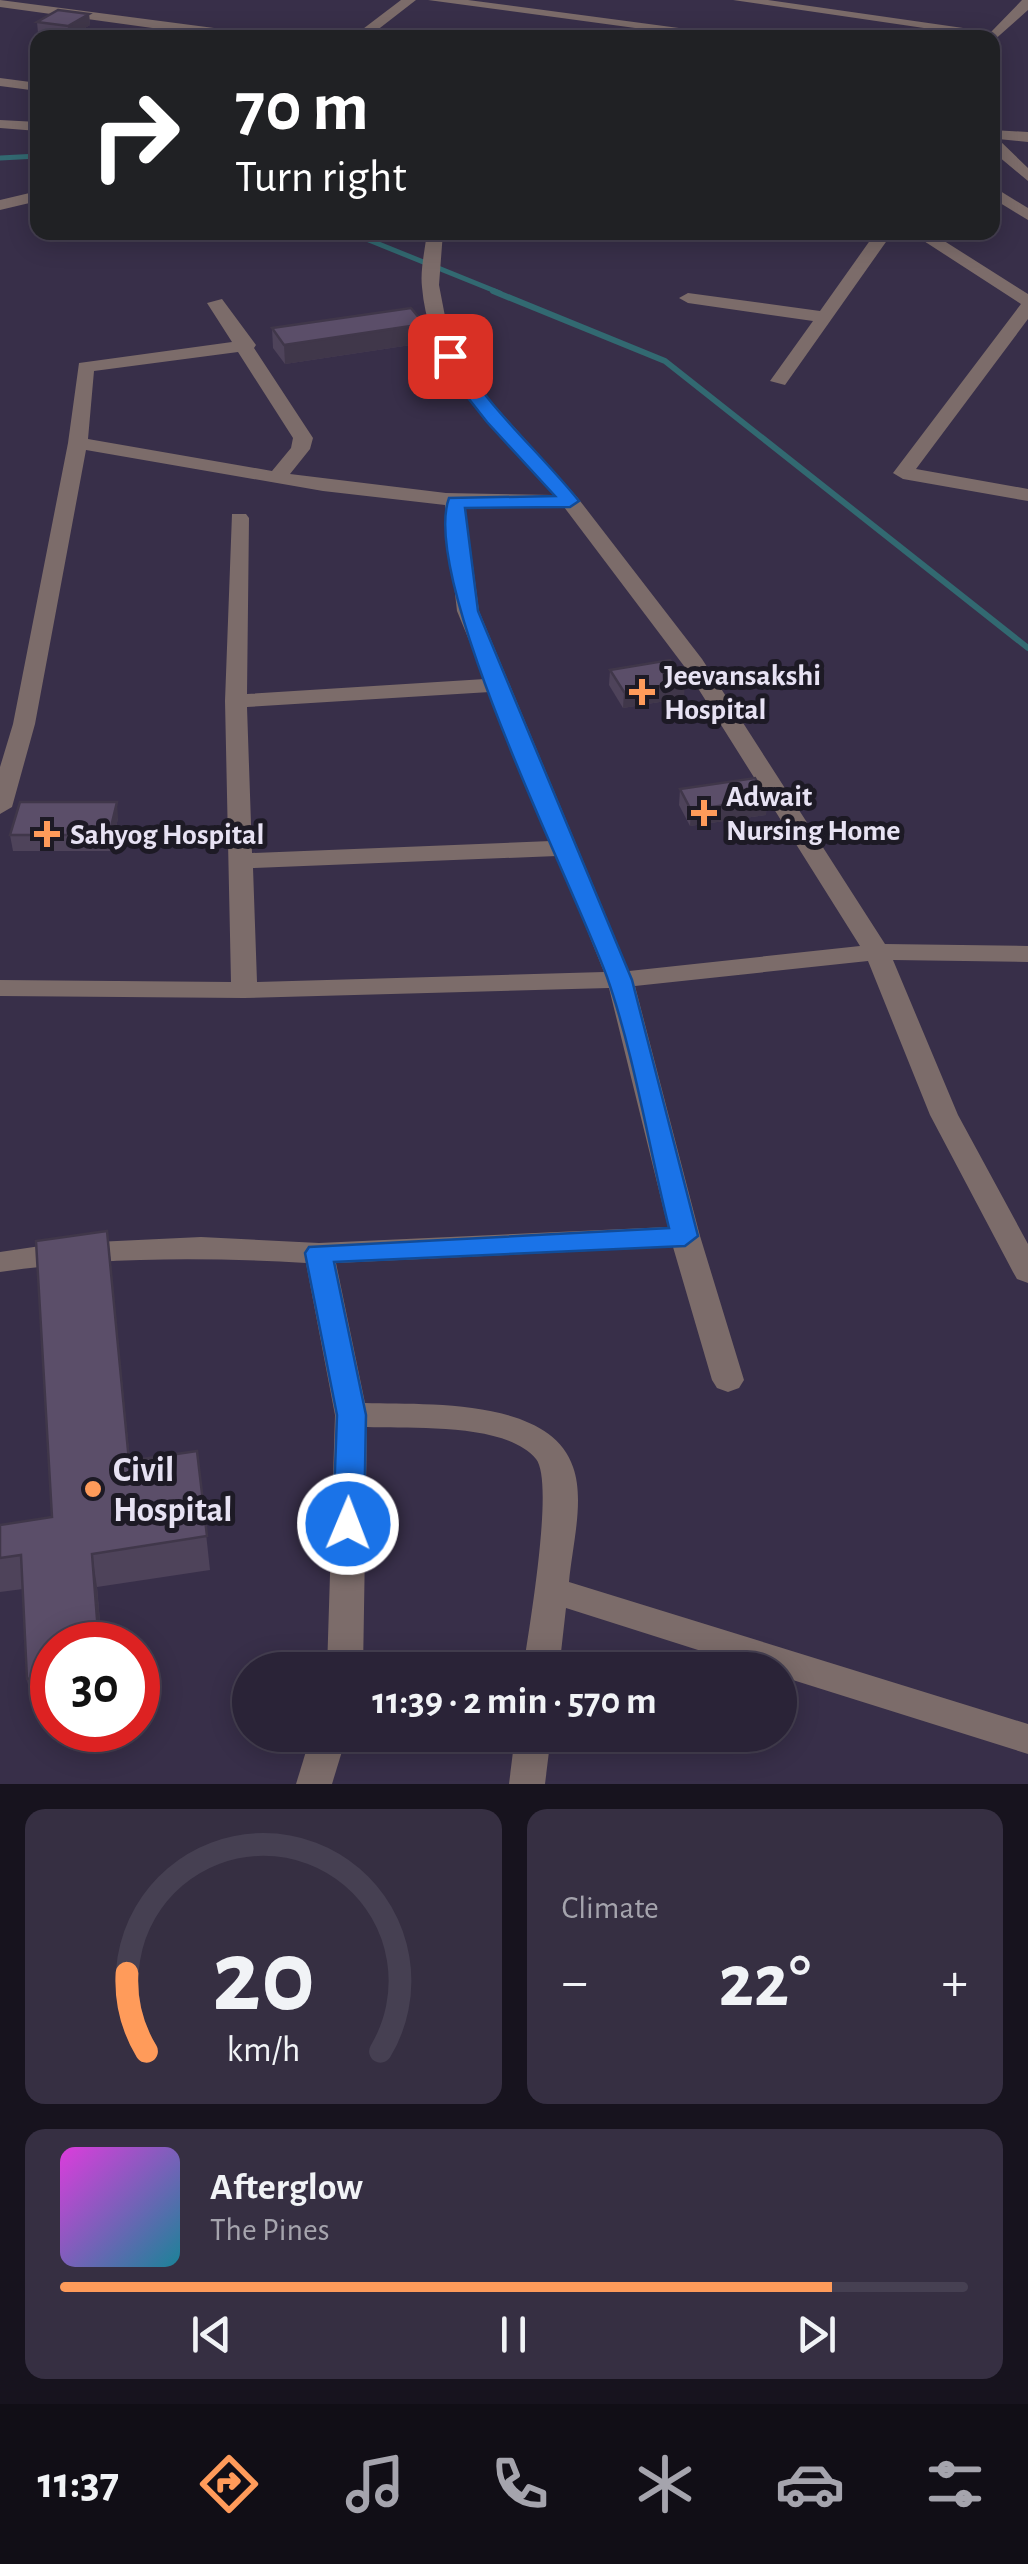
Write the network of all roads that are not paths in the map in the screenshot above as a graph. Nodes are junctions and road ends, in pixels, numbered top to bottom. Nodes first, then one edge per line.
1 (409, 0) edge
2 (435, 0) edge
3 (740, 0) edge
4 (1028, 2) edge
5 (0, 3) edge
6 (30, 3) edge
7 (146, 22) junction
8 (134, 30) edge
9 (200, 30) edge
10 (369, 30) edge
11 (681, 30) edge
12 (945, 30) edge
13 (1000, 30) edge
14 (0, 82) edge
15 (30, 86) edge
16 (0, 124) edge
17 (30, 126) edge
18 (1000, 135) edge
19 (1028, 138) edge
20 (1000, 150) edge
21 (1028, 176) edge
22 (1000, 196) edge
23 (30, 198) edge
24 (0, 205) edge
25 (1028, 215) edge
26 (434, 240) edge
27 (879, 240) edge
28 (930, 240) edge
29 (688, 298) dead end
30 (216, 303) dead end
31 (1028, 304) edge
32 (824, 317) junction
33 (247, 346) junction
34 (779, 381) dead end
35 (78, 444) junction
36 (278, 476) junction
37 (1028, 495) edge
38 (570, 501) junction
39 (455, 502) junction
40 (239, 518) dead end
41 (497, 685) junction
42 (236, 701) junction
43 (0, 806) edge
44 (568, 848) junction
45 (242, 860) junction
46 (877, 952) junction
47 (1028, 954) edge
48 (620, 980) junction
49 (0, 988) edge
50 (244, 990) junction
51 (685, 1236) junction
52 (319, 1253) junction
53 (0, 1262) edge
54 (1028, 1272) edge
55 (728, 1380) dead end
56 (351, 1415) junction
57 (551, 1590) junction
58 (345, 1652) edge
59 (543, 1652) edge
60 (1028, 1739) edge
61 (323, 1752) edge
62 (531, 1752) edge
63 (314, 1784) edge
64 (527, 1784) edge

1 - 10 street
2 - 11 street
3 - 12 street
4 - 13 street
5 - 6 street
6 - 7 street
7 - 8 street
7 - 9 street
14 - 15 street
16 - 17 street
18 - 19 street
20 - 21 street
22 - 25 street
23 - 24 street
26 - 38 street
27 - 32 street
28 - 31 street
29 - 32 street
30 - 33 street
31 - 37 street
32 - 34 street
33 - 35 street
33 - 36 street
35 - 36 street
35 - 43 street
36 - 39 street
38 - 39 street
38 - 46 street
39 - 41 street
40 - 42 street
41 - 42 street
41 - 44 street
42 - 45 street
44 - 45 street
44 - 48 street
45 - 50 street
46 - 47 street
46 - 48 street
46 - 54 street
48 - 50 street
48 - 51 street
49 - 50 street
51 - 52 street
51 - 55 street
52 - 53 street
52 - 56 street
56 - 57 street
56 - 58 street
57 - 59 street
57 - 60 street
61 - 63 street
62 - 64 street

